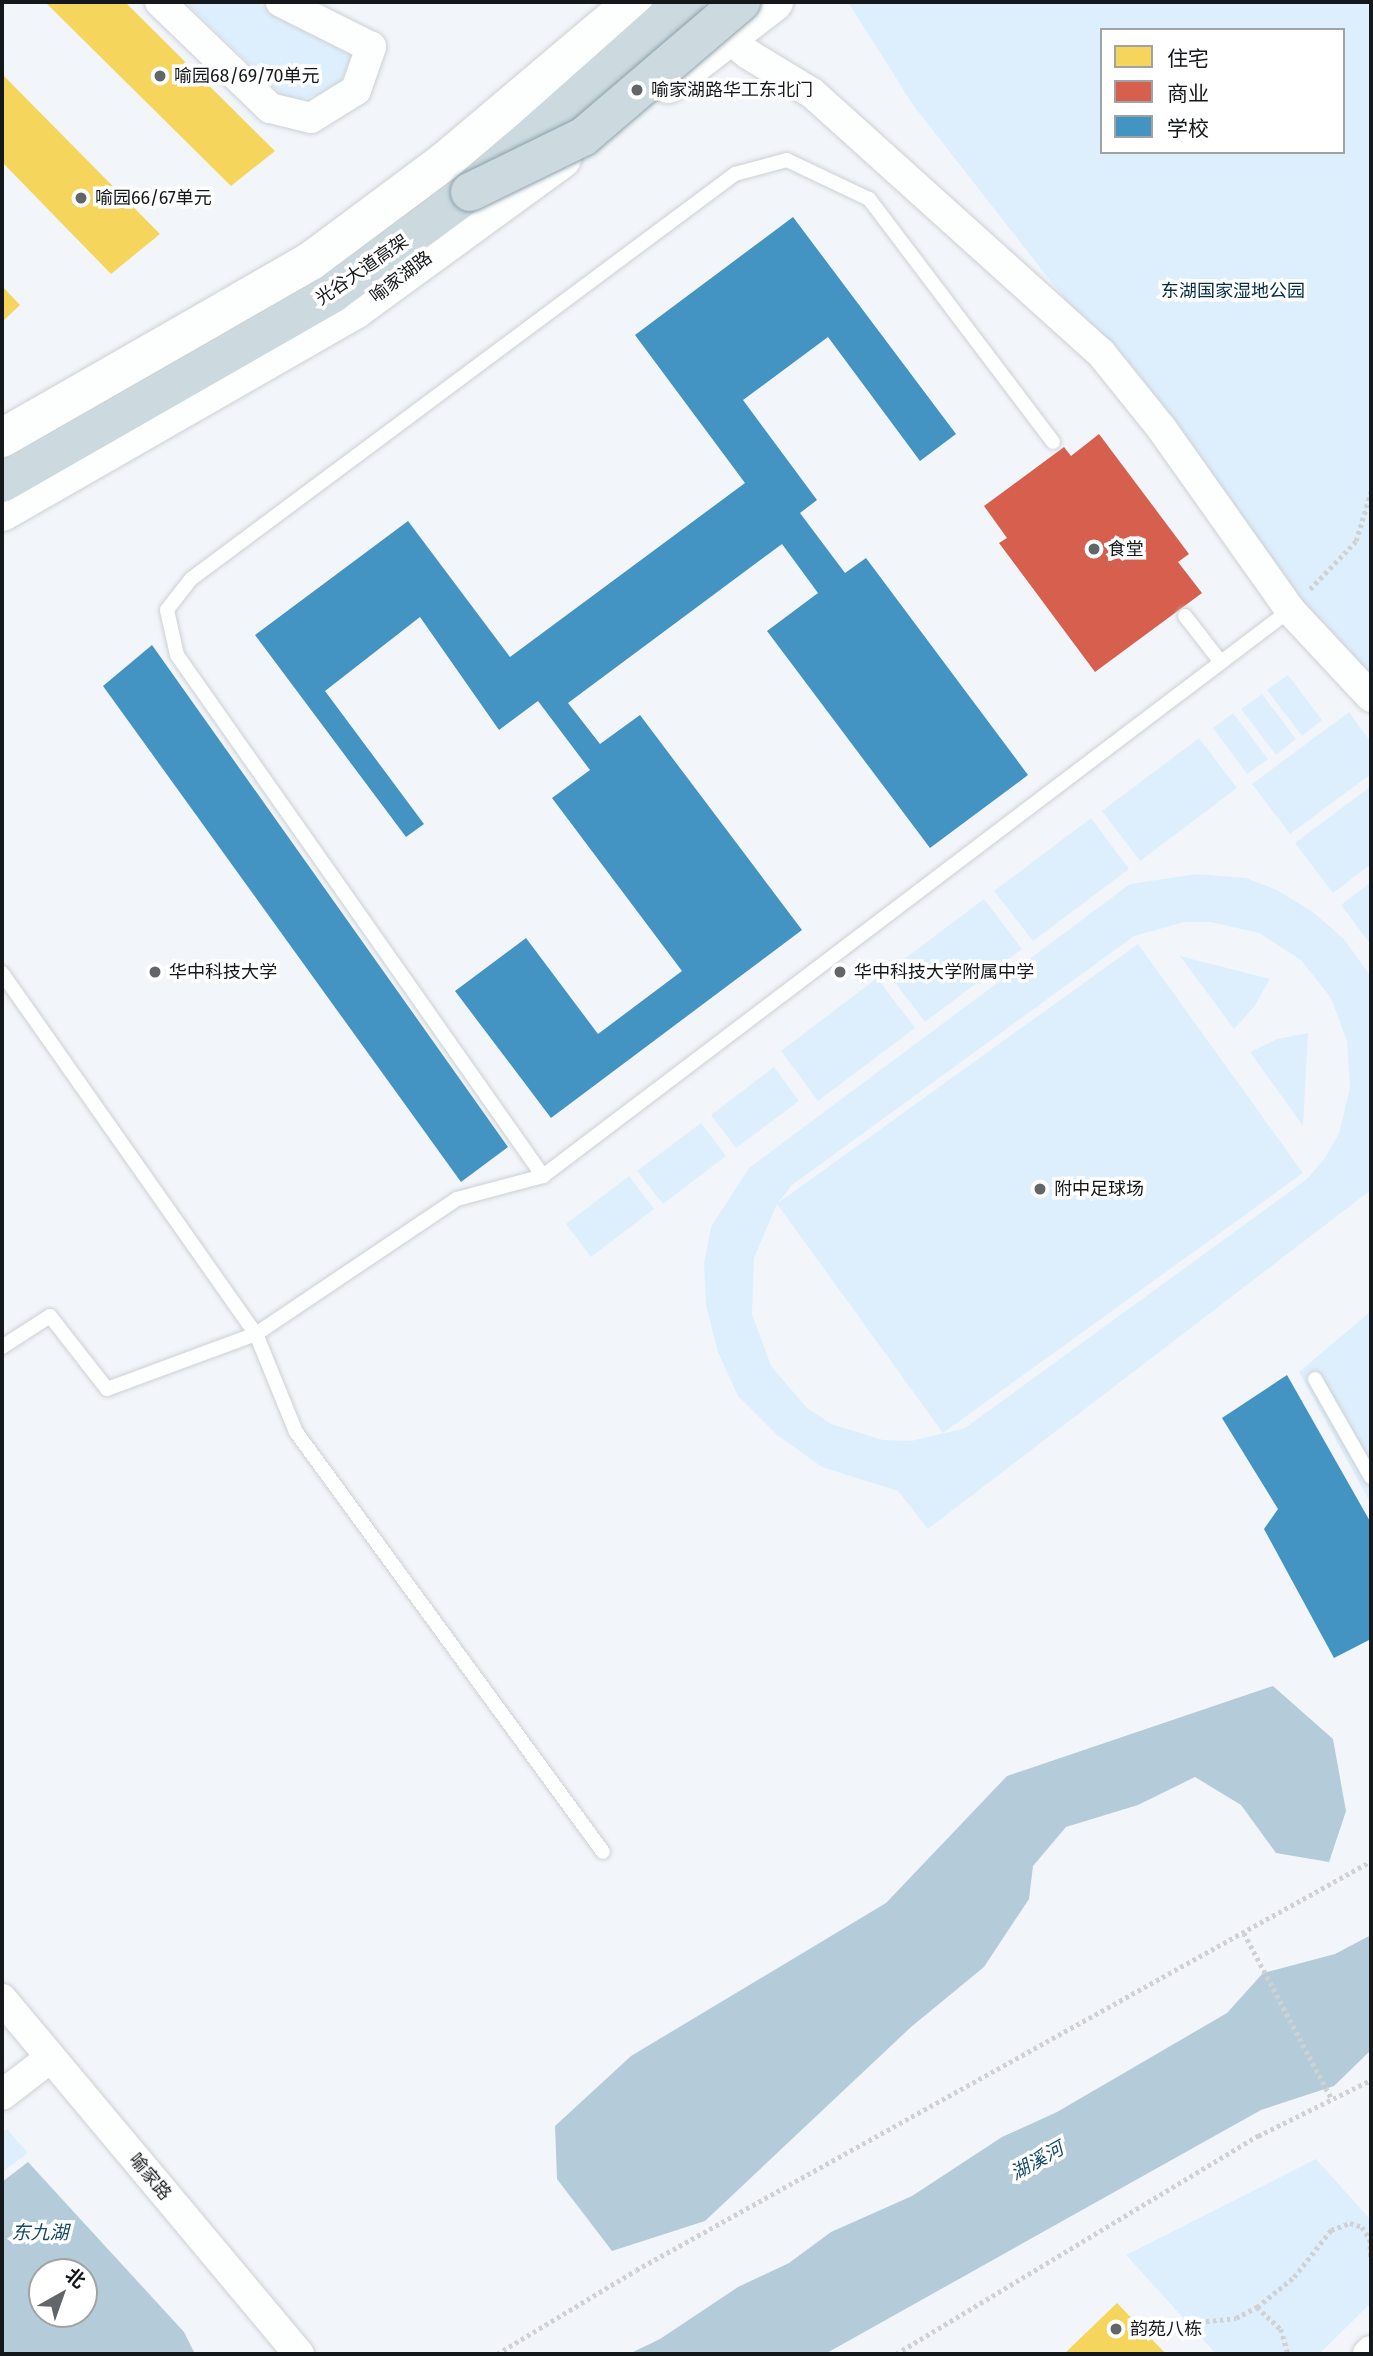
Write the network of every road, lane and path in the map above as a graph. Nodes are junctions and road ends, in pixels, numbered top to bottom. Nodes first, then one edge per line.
1 (160, 2) edge
2 (281, 2) edge
3 (633, 2) edge
4 (660, 2) edge
5 (685, 2) edge
6 (741, 2) edge
7 (774, 2) edge
8 (730, 39) junction
9 (470, 192) junction
10 (2, 438) edge
11 (1053, 442) dead end
12 (2, 464) edge
13 (2, 483) edge
14 (1371, 491) edge
15 (2, 512) edge
16 (1290, 610) junction
17 (1185, 616) dead end
18 (1220, 661) junction
19 (1371, 697) edge
20 (2, 973) edge
21 (543, 1176) junction
22 (256, 1334) junction
23 (2, 1347) edge
24 (1315, 1379) dead end
25 (1371, 1477) edge
26 (603, 1852) dead end
27 (1371, 1861) edge
28 (1244, 1933) junction
29 (2, 1999) edge
30 (50, 2058) junction
31 (1371, 2080) edge
32 (2, 2095) edge
33 (1332, 2099) junction
34 (1371, 2260) edge
35 (1257, 2307) junction
36 (1199, 2322) dead end
37 (299, 2354) edge
38 (497, 2354) edge
39 (896, 2354) edge
40 (1288, 2354) edge

1 - 2 street
3 - 10 main road
4 - 12 highway, 光谷大道高架
5 - 8 street
5 - 9 highway, 光谷大道高架, bridge
6 - 9 highway, bridge
7 - 8 main road, 喻家湖路
8 - 15 main road, 喻家湖路
8 - 16 street
9 - 13 highway, 光谷大道高架
11 - 21 lane
14 - 16 path
16 - 18 lane
16 - 19 street
17 - 18 lane
18 - 21 lane
20 - 22 lane
21 - 22 lane
22 - 23 lane
22 - 26 lane
24 - 25 lane
27 - 28 path
28 - 33 path
28 - 38 path
29 - 30 street, 喻家路
30 - 32 street
30 - 37 street, 喻家路
31 - 33 path
33 - 39 path
34 - 35 path
35 - 36 path
35 - 40 path

